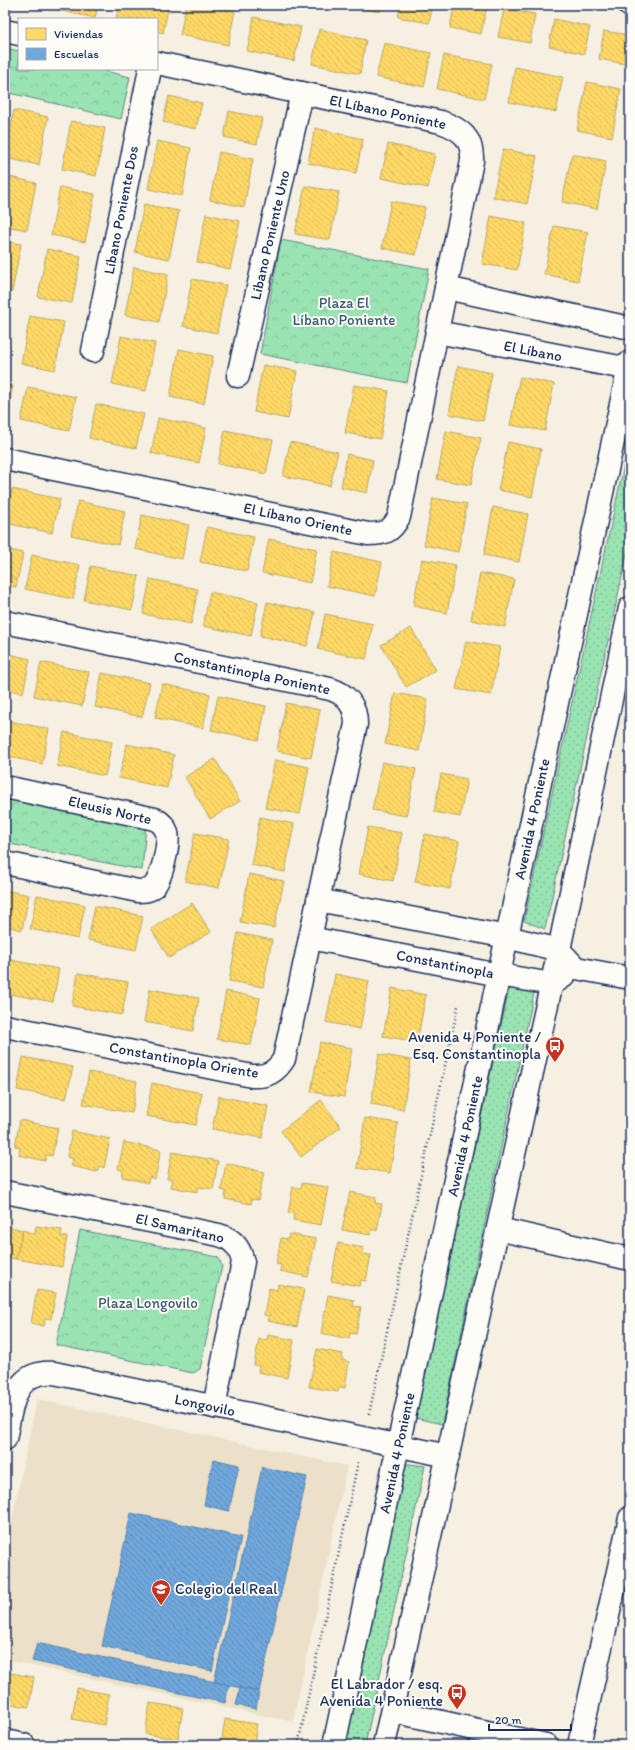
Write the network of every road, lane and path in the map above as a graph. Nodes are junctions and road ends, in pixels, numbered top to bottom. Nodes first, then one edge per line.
1 (5, 31) edge
2 (18, 34) edge
3 (158, 63) edge
4 (150, 70) edge
5 (302, 93) junction
6 (446, 288) junction
7 (630, 328) edge
8 (437, 332) junction
9 (93, 350) dead end
10 (630, 367) edge
11 (238, 376) dead end
12 (5, 458) edge
13 (630, 608) edge
14 (5, 622) edge
15 (5, 787) edge
16 (5, 863) edge
17 (316, 908) junction
18 (507, 937) junction
19 (310, 938) junction
20 (559, 950) junction
21 (576, 968) junction
22 (499, 975) junction
23 (630, 978) edge
24 (552, 984) junction
25 (458, 1006) dead end
26 (5, 1026) edge
27 (5, 1192) edge
28 (498, 1229) junction
29 (630, 1259) edge
30 (214, 1407) junction
31 (363, 1438) junction
32 (5, 1439) edge
33 (398, 1446) junction
34 (448, 1456) junction
35 (630, 1518) edge
36 (392, 1710) junction
37 (298, 1745) edge
38 (334, 1745) edge
39 (384, 1745) edge
40 (546, 1745) edge
41 (579, 1745) edge

1 - 2 street
3 - 5 street, El Líbano Poniente
4 - 9 street, Líbano Poniente Dos
5 - 6 street, El Líbano Poniente
5 - 11 street, Líbano Poniente Uno
6 - 7 street
6 - 8 street, El Líbano Poniente
8 - 10 street, El Líbano
8 - 12 street, El Líbano Oriente
10 - 18 street, Avenida 4 Poniente
13 - 20 street
14 - 17 street, Constantinopla Poniente
15 - 16 street, Eleusis Norte
17 - 18 street
17 - 19 street, Constantinopla Oriente
18 - 20 street
18 - 22 street, Avenida 4 Poniente
19 - 22 street, Constantinopla
19 - 26 street, Constantinopla Oriente
20 - 21 street
20 - 24 street
21 - 23 street
21 - 24 street
22 - 24 street, Constantinopla
22 - 33 street, Avenida 4 Poniente
24 - 28 street
25 - 31 path
27 - 30 street, El Samaritano
28 - 29 street
28 - 34 street
30 - 31 street, Longovilo
30 - 32 street, Longovilo
31 - 33 street, Longovilo
31 - 37 path
33 - 34 street, Longovilo
33 - 38 street, Avenida 4 Poniente
34 - 36 street
35 - 41 street
36 - 39 street
36 - 40 street

